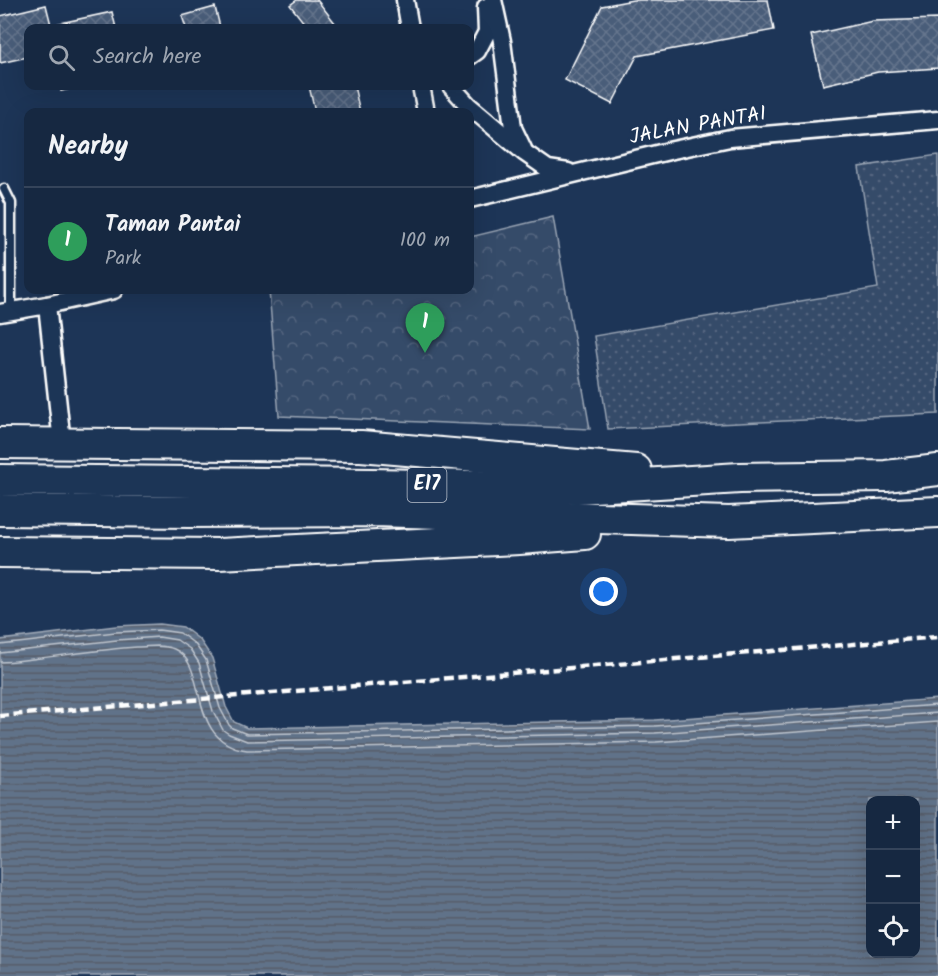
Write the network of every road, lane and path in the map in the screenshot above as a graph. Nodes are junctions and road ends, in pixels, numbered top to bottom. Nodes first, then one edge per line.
1 (486, 0) edge
2 (493, 0) edge
3 (474, 53) edge
4 (422, 90) edge
5 (455, 90) edge
6 (425, 108) edge
7 (471, 108) edge
8 (474, 110) edge
9 (938, 120) edge
10 (525, 153) junction
11 (578, 173) junction
12 (4, 189) dead end
13 (474, 198) edge
14 (96, 294) edge
15 (46, 305) junction
16 (6, 312) edge
17 (0, 443) edge
18 (62, 443) junction
19 (938, 470) edge
20 (740, 478) junction
21 (0, 480) edge
22 (0, 510) edge
23 (938, 512) edge
24 (729, 522) junction
25 (0, 552) edge

1 - 3 street
2 - 10 street
4 - 6 street
5 - 7 street
8 - 10 street
9 - 11 street, JALAN PANTAI
10 - 11 street
11 - 13 street, JALAN PANTAI
12 - 16 lane
14 - 15 street
15 - 16 street
15 - 18 street
17 - 18 highway
18 - 20 highway
19 - 20 highway, E17
20 - 21 highway, E17
22 - 24 highway, E17
23 - 24 highway, E17
24 - 25 highway

